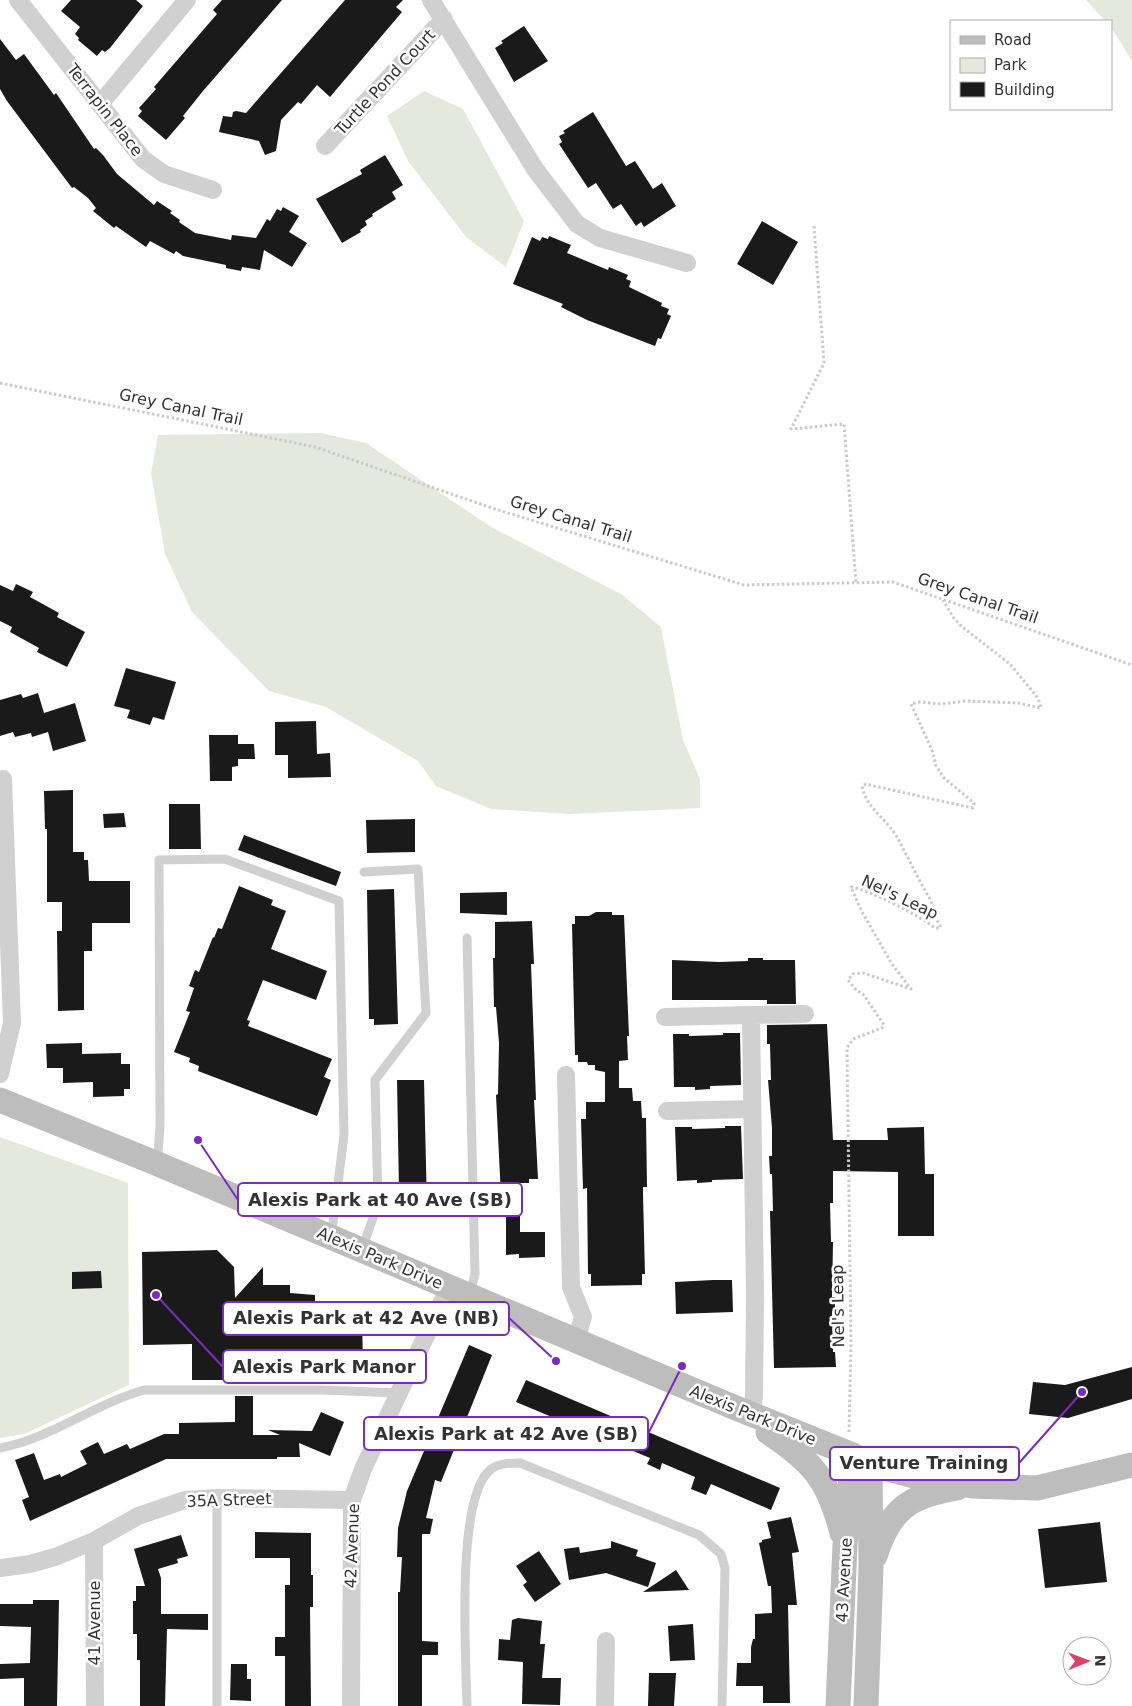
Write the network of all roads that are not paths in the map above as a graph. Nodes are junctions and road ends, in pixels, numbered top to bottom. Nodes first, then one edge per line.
1 (187, 0) edge
2 (431, 0) edge
3 (27, 4) edge
4 (444, 19) junction
5 (100, 104) junction
6 (325, 146) dead end
7 (213, 190) dead end
8 (687, 263) dead end
9 (3, 778) dead end
10 (364, 872) dead end
11 (467, 938) dead end
12 (805, 1014) dead end
13 (751, 1015) junction
14 (665, 1017) dead end
15 (0, 1074) edge
16 (566, 1075) dead end
17 (0, 1100) edge
18 (752, 1109) junction
19 (667, 1111) dead end
20 (153, 1162) junction
21 (329, 1236) junction
22 (362, 1250) junction
23 (459, 1291) junction
24 (576, 1340) junction
25 (399, 1393) junction
26 (741, 1410) junction
27 (0, 1448) edge
28 (861, 1460) junction
29 (1132, 1465) edge
30 (972, 1486) junction
31 (216, 1498) junction
32 (352, 1500) junction
33 (94, 1541) junction
34 (845, 1545) junction
35 (0, 1568) edge
36 (871, 1568) junction
37 (606, 1641) dead end
38 (95, 1706) edge
39 (217, 1706) edge
40 (351, 1706) edge
41 (467, 1706) edge
42 (605, 1706) edge
43 (722, 1706) edge
44 (838, 1706) edge
45 (866, 1706) edge

1 - 5 street
2 - 4 street
3 - 5 street, Terrapin Place
4 - 6 street, Turtle Pond Court
4 - 8 street
5 - 7 street, Terrapin Place
9 - 15 street
10 - 22 lane
11 - 23 lane
12 - 13 street
13 - 14 street
13 - 18 street
16 - 24 street
17 - 20 street, Alexis Park Drive
18 - 19 street
18 - 26 street
20 - 21 street, Alexis Park Drive
20 - 21 lane
21 - 22 street, Alexis Park Drive
22 - 23 street, Alexis Park Drive
23 - 24 street, Alexis Park Drive
23 - 25 street, 42 Avenue
24 - 26 street, Alexis Park Drive
25 - 27 lane
25 - 32 street, 42 Avenue
26 - 28 street, Alexis Park Drive
26 - 34 street
28 - 30 street, Alexis Park Drive
28 - 34 street, 43 Avenue
28 - 36 street, 43 Avenue
29 - 30 street
30 - 36 street
31 - 32 street, 35A Street
31 - 33 street, 35A Street
31 - 39 lane
32 - 40 street, 42 Avenue
33 - 35 street, 35A Street
33 - 38 street, 41 Avenue
34 - 44 street, 43 Avenue
36 - 45 street, 43 Avenue
37 - 42 street
41 - 43 lane

